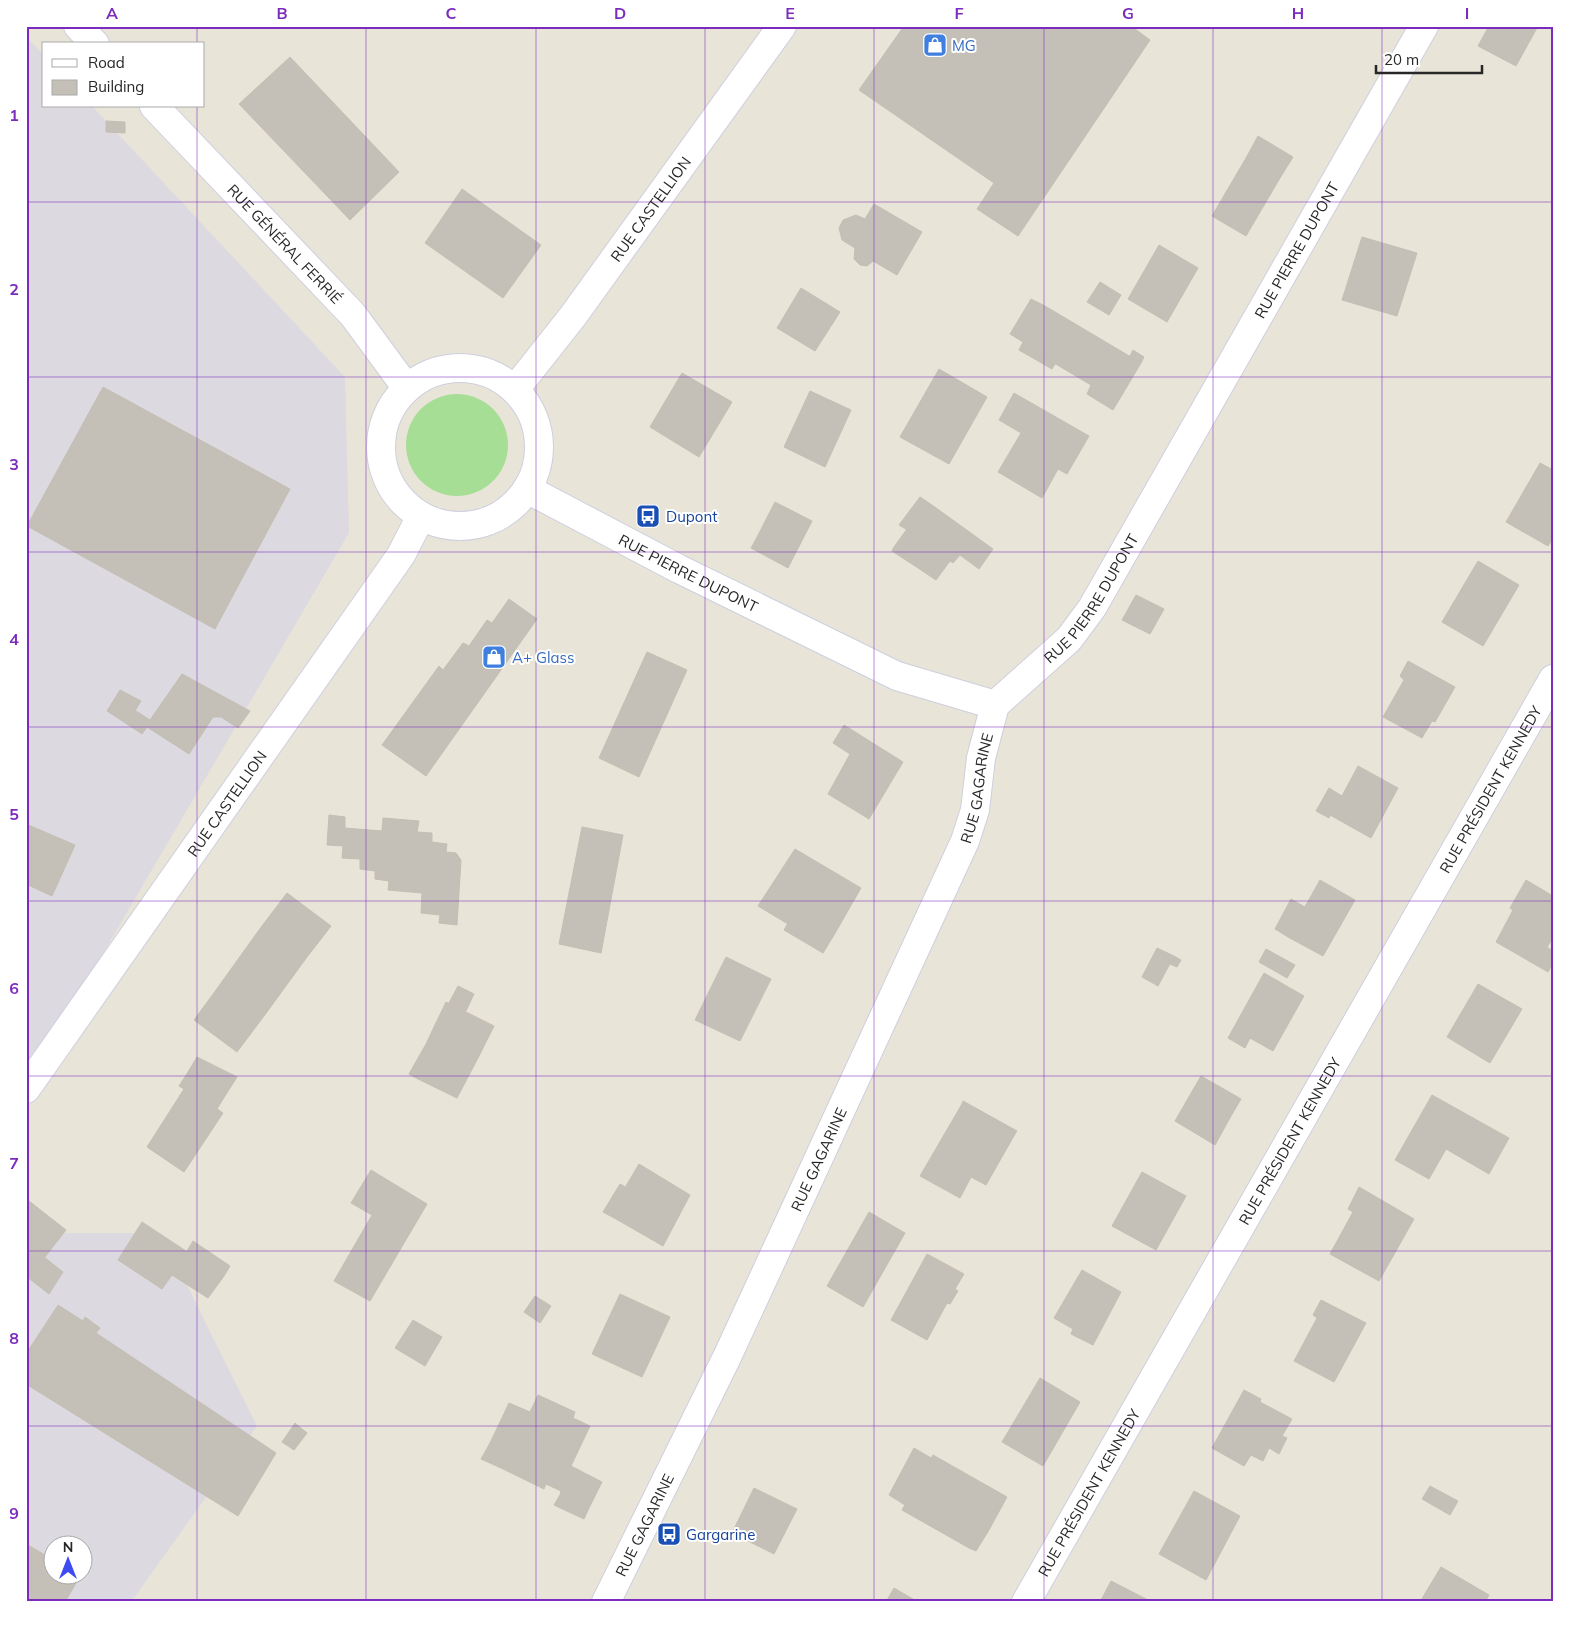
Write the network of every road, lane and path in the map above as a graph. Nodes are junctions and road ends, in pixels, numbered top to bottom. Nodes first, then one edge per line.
1 (78, 26) edge
2 (782, 26) edge
3 (1424, 26) edge
4 (93, 42) edge
5 (156, 108) edge
6 (406, 387) junction
7 (516, 388) junction
8 (527, 489) junction
9 (421, 516) junction
10 (1553, 679) edge
11 (995, 705) junction
12 (26, 1089) edge
13 (606, 1602) edge
14 (1026, 1602) edge

1 - 4 street
2 - 7 street, RUE CASTELLION
3 - 11 street, RUE PIERRE DUPONT
5 - 6 street, RUE GÉNÉRAL FERRIÉ
6 - 7 street
6 - 9 street
7 - 8 street
8 - 9 street
8 - 11 street, RUE PIERRE DUPONT
9 - 12 street, RUE CASTELLION
10 - 14 street, RUE PRÉSIDENT KENNEDY
11 - 13 street, RUE GAGARINE

